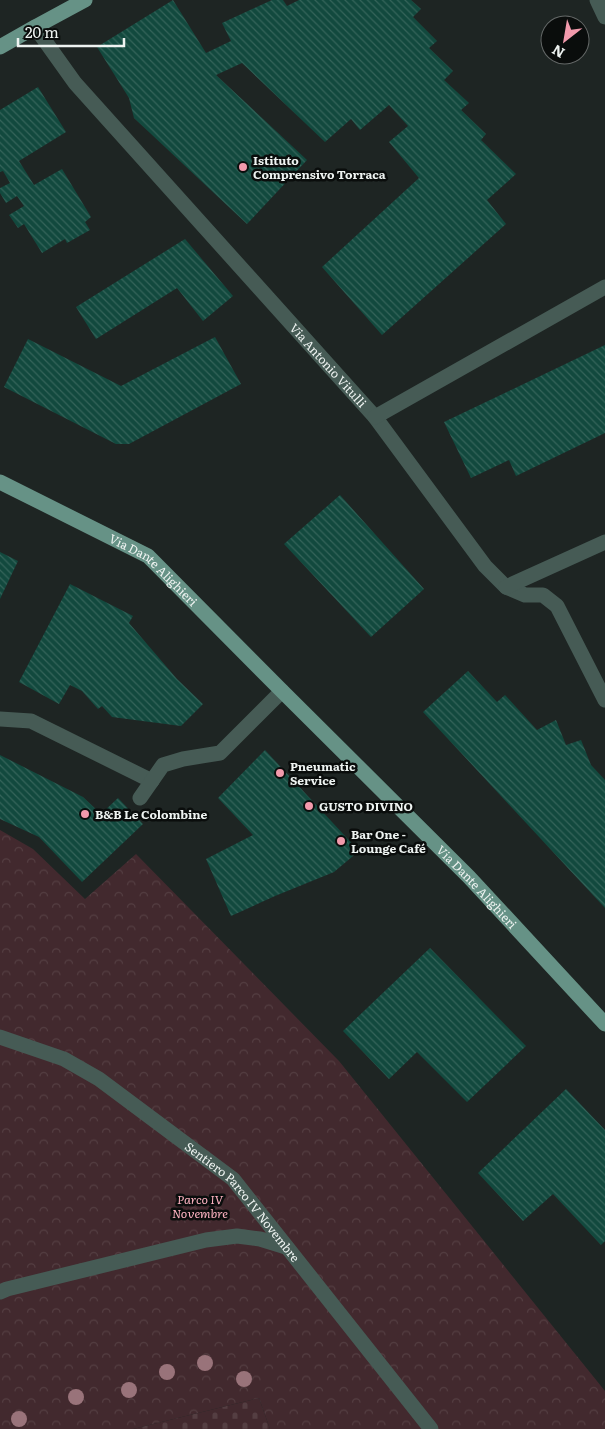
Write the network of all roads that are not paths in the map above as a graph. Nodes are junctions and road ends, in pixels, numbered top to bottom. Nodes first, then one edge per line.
1 (85, 0) edge
2 (597, 0) edge
3 (605, 18) edge
4 (35, 26) junction
5 (0, 47) edge
6 (605, 287) edge
7 (375, 417) junction
8 (0, 482) edge
9 (605, 542) edge
10 (506, 587) junction
11 (282, 691) junction
12 (605, 700) edge
13 (0, 719) edge
14 (152, 781) junction
15 (140, 798) dead end
16 (605, 1024) edge
17 (0, 1037) edge
18 (286, 1247) junction
19 (0, 1292) edge
20 (430, 1429) edge

1 - 4 main road
2 - 3 street
4 - 5 main road
4 - 7 street, Via Antonio Vitulli
6 - 7 street
7 - 10 street, Via Antonio Vitulli
8 - 11 main road, Via Dante Alighieri
9 - 10 street
10 - 12 street, Via Antonio Vitulli
11 - 14 street
11 - 16 main road, Via Dante Alighieri
13 - 14 street
14 - 15 street
17 - 18 street, Sentiero Parco IV Novembre
18 - 19 street
18 - 20 street, Sentiero Parco IV Novembre

